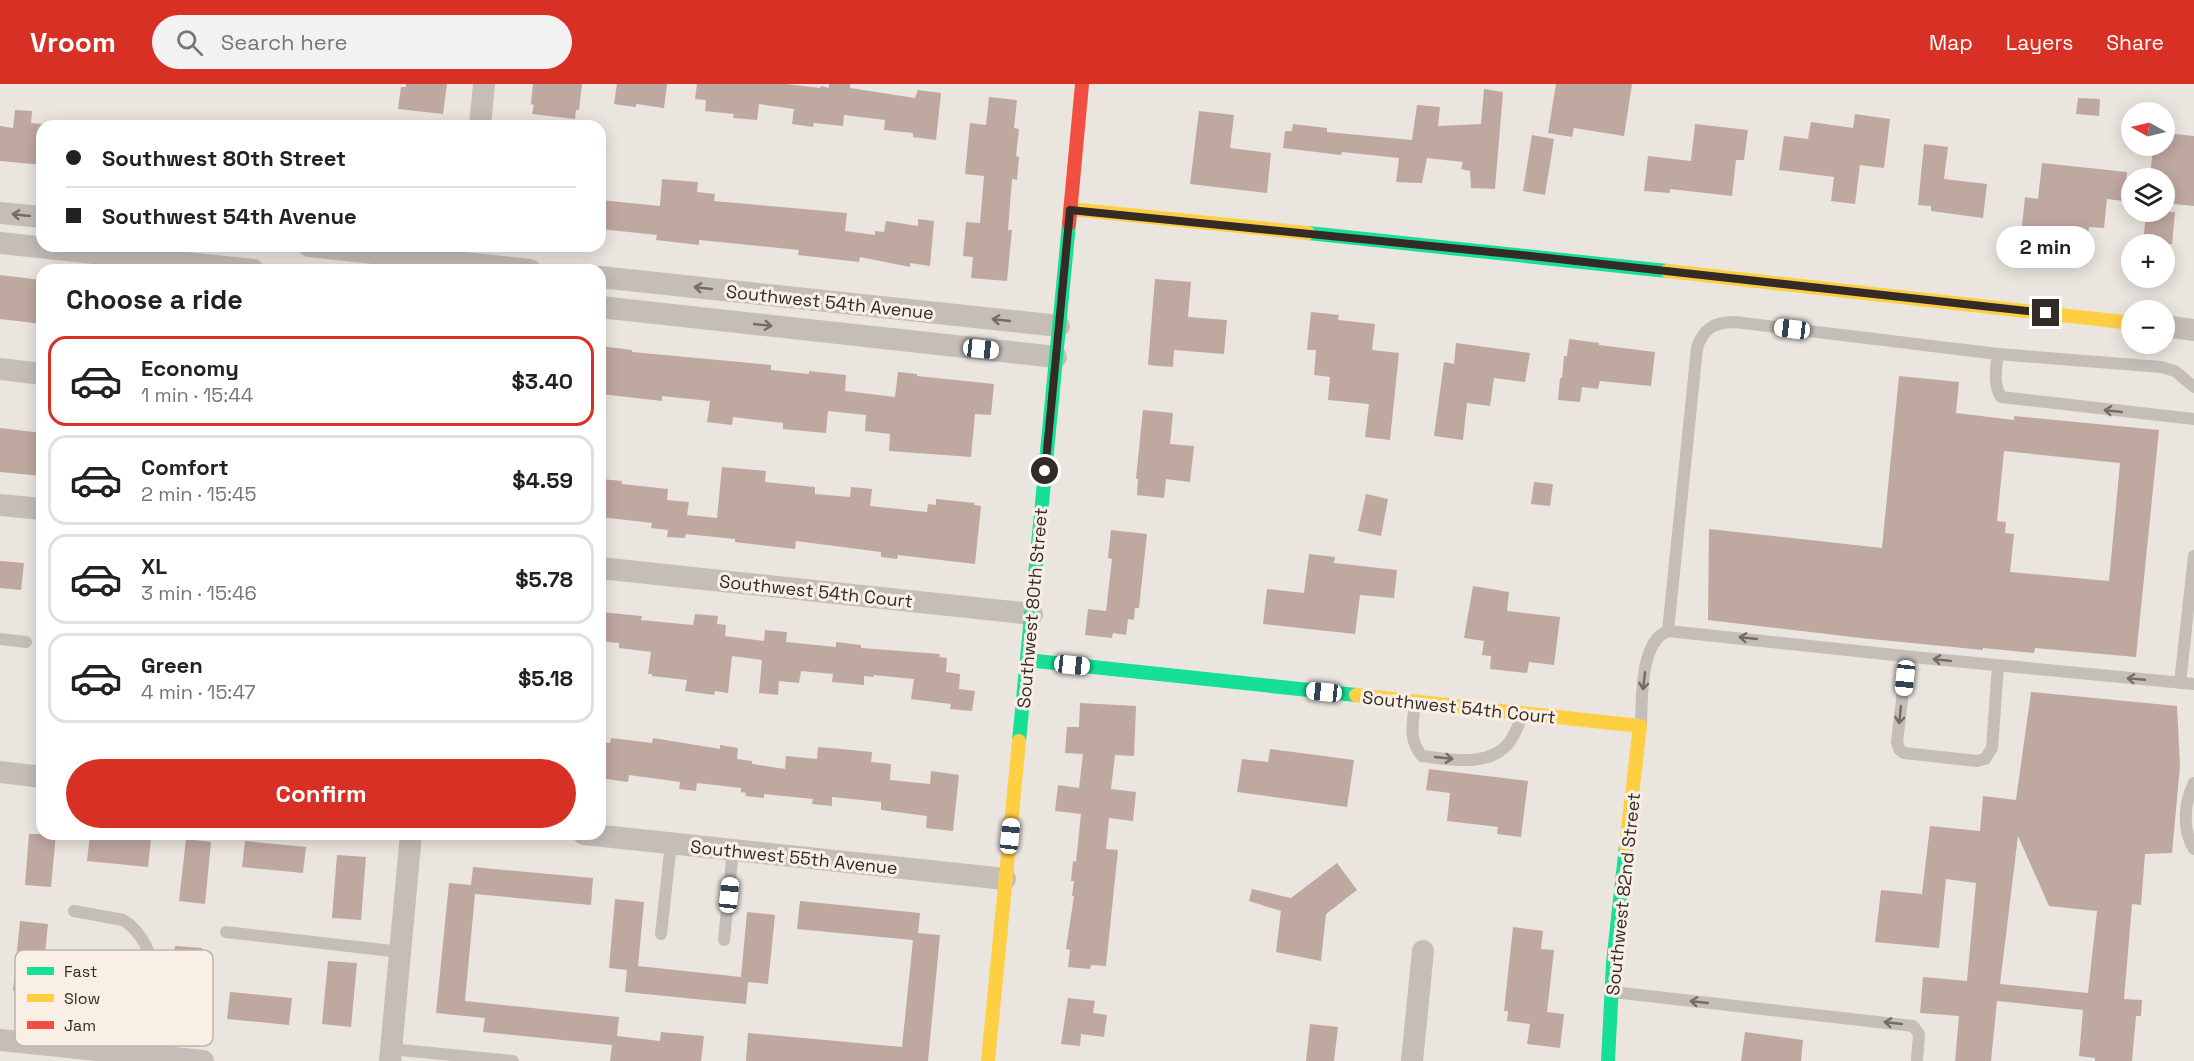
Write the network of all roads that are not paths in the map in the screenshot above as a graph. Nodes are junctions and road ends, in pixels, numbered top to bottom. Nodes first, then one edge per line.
1 (484, 84) edge
2 (1082, 84) edge
3 (481, 120) edge
4 (1070, 210) junction
5 (0, 213) edge
6 (36, 216) edge
7 (0, 243) edge
8 (36, 247) edge
9 (85, 252) edge
10 (377, 252) edge
11 (467, 260) edge
12 (198, 264) edge
13 (492, 264) edge
14 (606, 279) edge
15 (606, 309) edge
16 (2121, 322) edge
17 (1059, 326) junction
18 (2175, 327) edge
19 (2194, 330) edge
20 (1998, 354) junction
21 (1056, 357) junction
22 (0, 369) edge
23 (36, 373) edge
24 (2194, 387) edge
25 (2194, 419) edge
26 (0, 505) edge
27 (36, 508) edge
28 (2194, 556) edge
29 (606, 569) edge
30 (1032, 614) junction
31 (1668, 631) junction
32 (0, 639) edge
33 (26, 642) dead end
34 (1907, 657) junction
35 (1027, 660) junction
36 (1998, 666) junction
37 (2180, 683) junction
38 (2194, 684) edge
39 (1415, 702) junction
40 (1523, 714) junction
41 (1640, 726) junction
42 (0, 772) edge
43 (36, 776) edge
44 (2194, 783) edge
45 (606, 836) edge
46 (410, 840) edge
47 (671, 843) junction
48 (2194, 849) edge
49 (733, 850) junction
50 (1005, 879) junction
51 (74, 911) dead end
52 (226, 932) dead end
53 (661, 934) dead end
54 (724, 940) dead end
55 (147, 950) edge
56 (1423, 951) dead end
57 (401, 952) junction
58 (1613, 992) junction
59 (0, 1040) edge
60 (15, 1042) edge
61 (59, 1046) edge
62 (149, 1046) edge
63 (148, 1055) junction
64 (390, 1055) edge
65 (202, 1061) edge
66 (513, 1061) edge
67 (988, 1061) edge
68 (1412, 1061) edge
69 (1608, 1061) edge
70 (1917, 1061) edge

1 - 3 street
2 - 4 street, Southwest 80th Street
4 - 16 street
4 - 17 street, Southwest 80th Street
6 -> 5 street
7 - 8 street
9 - 12 street
10 - 11 street
11 - 13 street
17 -> 14 street, Southwest 54th Avenue
15 -> 21 street, Southwest 54th Avenue
17 - 21 street, Southwest 80th Street
18 - 19 street
20 - 24 lane
25 -> 20 lane
20 - 31 lane
21 - 30 street, Southwest 80th Street
22 - 23 street
26 - 27 street
28 - 37 lane
29 - 30 street, Southwest 54th Court
30 - 35 street, Southwest 80th Street
34 -> 31 lane
31 -> 41 lane
32 - 33 lane
36 -> 34 lane
34 -> 36 lane
35 - 39 street, Southwest 54th Court
35 - 50 street, Southwest 80th Street
37 -> 36 lane
37 - 38 lane
39 - 40 street, Southwest 54th Court
39 -> 40 lane
40 - 41 street, Southwest 54th Court
41 - 58 street, Southwest 82nd Street
42 - 43 street
44 - 48 lane
45 - 47 street, Southwest 55th Avenue
46 - 57 street
47 - 49 street, Southwest 55th Avenue
47 - 53 lane
49 - 50 street, Southwest 55th Avenue
49 - 54 lane
50 - 67 street, Southwest 80th Street
51 - 55 lane
52 - 57 lane
56 - 68 street
57 - 64 street
58 - 69 street, Southwest 82nd Street
70 -> 58 lane
59 - 60 street
61 - 63 street
62 - 63 lane
63 - 65 street
64 - 66 lane

